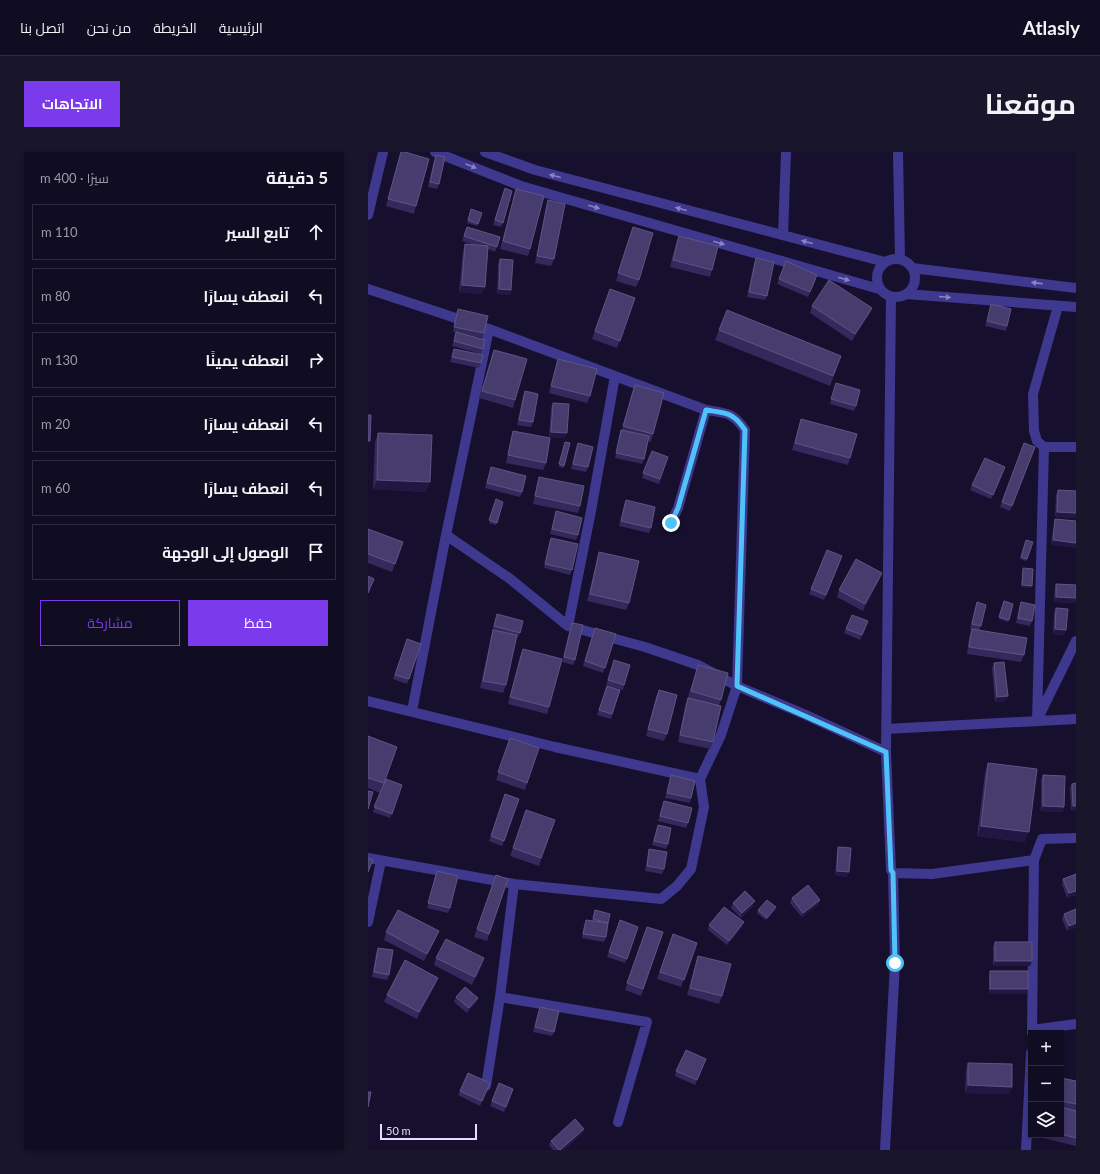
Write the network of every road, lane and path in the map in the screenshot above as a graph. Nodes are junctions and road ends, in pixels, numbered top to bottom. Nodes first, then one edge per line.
1 (383, 152) edge
2 (435, 152) edge
3 (485, 152) edge
4 (786, 152) edge
5 (898, 152) edge
6 (368, 215) edge
7 (783, 236) junction
8 (900, 260) junction
9 (885, 262) junction
10 (912, 268) junction
11 (1076, 288) edge
12 (368, 289) edge
13 (879, 289) junction
14 (906, 294) junction
15 (891, 297) junction
16 (1058, 306) junction
17 (1076, 307) edge
18 (489, 328) junction
19 (615, 376) junction
20 (706, 410) junction
21 (1044, 447) junction
22 (1076, 447) edge
23 (671, 523) dead end
24 (446, 535) junction
25 (568, 626) junction
26 (1076, 641) edge
27 (737, 686) junction
28 (368, 701) edge
29 (412, 711) junction
30 (1076, 719) edge
31 (1037, 721) junction
32 (886, 729) junction
33 (886, 752) junction
34 (700, 779) junction
35 (1076, 838) edge
36 (368, 858) edge
37 (1034, 860) junction
38 (381, 861) junction
39 (893, 873) junction
40 (514, 884) junction
41 (368, 922) edge
42 (500, 997) junction
43 (1076, 1024) edge
44 (1032, 1030) edge
45 (1038, 1030) edge
46 (1030, 1066) edge
47 (486, 1086) edge
48 (618, 1122) dead end
49 (885, 1150) edge
50 (1026, 1150) edge

1 - 6 street
2 -> 13 street
7 -> 3 street
4 - 7 street
5 - 8 street
9 -> 7 street
8 - 9 street
8 - 10 street
9 - 13 street
11 -> 10 street
10 - 14 street
12 - 18 street
13 - 15 street
14 - 15 street
14 -> 16 street
15 - 32 street
16 - 17 street
16 - 21 street
18 - 19 street
18 - 24 street
19 - 20 street
19 - 25 street
20 - 23 street
20 - 27 street
21 - 22 street
21 - 31 street
24 - 25 street
24 - 29 street
25 - 27 street
26 - 31 street
27 - 33 street
27 - 34 street
28 - 29 street
29 - 34 street
30 - 31 street
31 - 32 street
32 - 33 street
33 - 39 street
34 - 40 street
35 - 37 street
36 - 38 street
37 - 39 street
37 - 44 street
38 - 40 street
38 - 41 street
39 - 49 street
40 - 42 street
42 - 47 street
42 - 48 street
43 - 45 street
46 - 50 street

